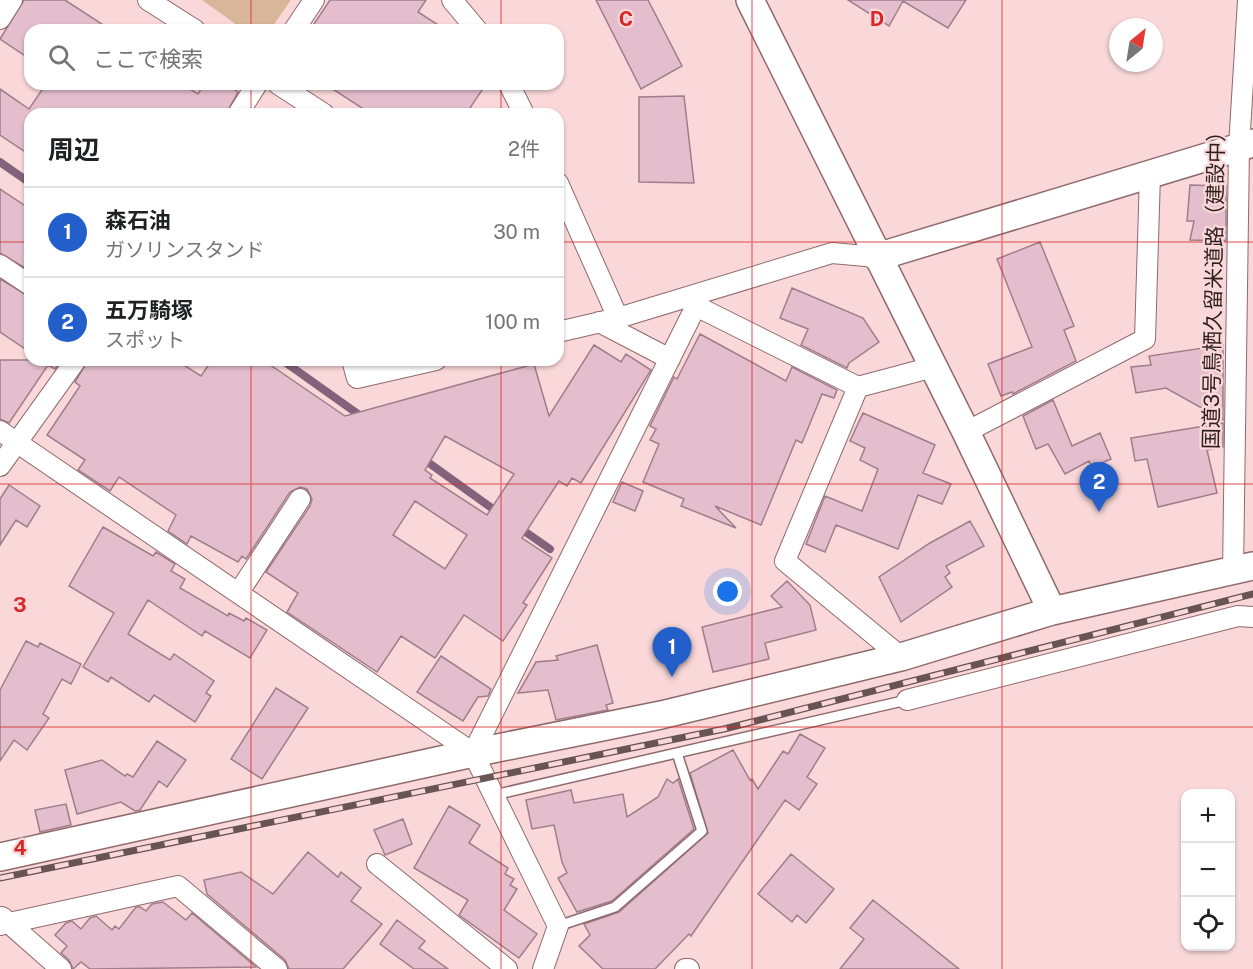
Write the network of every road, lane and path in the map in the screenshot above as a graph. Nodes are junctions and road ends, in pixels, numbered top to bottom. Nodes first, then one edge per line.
1 (12, 0) edge
2 (148, 0) edge
3 (314, 0) edge
4 (452, 0) edge
5 (750, 0) edge
6 (1248, 0) edge
7 (0, 19) edge
8 (186, 24) edge
9 (298, 24) edge
10 (472, 24) edge
11 (253, 90) edge
12 (287, 90) edge
13 (512, 90) edge
14 (242, 108) edge
15 (315, 108) edge
16 (521, 108) edge
17 (1246, 145) edge
18 (1150, 175) junction
19 (564, 199) edge
20 (877, 257) junction
21 (0, 265) edge
22 (24, 281) edge
23 (700, 298) junction
24 (609, 320) junction
25 (564, 331) edge
26 (670, 359) junction
27 (72, 366) edge
28 (354, 366) edge
29 (410, 366) edge
30 (933, 367) junction
31 (858, 387) junction
32 (0, 431) edge
33 (966, 432) junction
34 (18, 443) junction
35 (0, 466) edge
36 (300, 499) dead end
37 (1243, 569) edge
38 (239, 592) junction
39 (1052, 611) junction
40 (1253, 617) edge
41 (901, 657) junction
42 (907, 700) joint
43 (472, 753) junction
44 (677, 753) junction
45 (494, 795) junction
46 (0, 857) edge
47 (377, 864) dead end
48 (3, 921) edge
49 (558, 926) junction
50 (549, 967) edge
51 (61, 969) edge
52 (277, 969) edge
53 (507, 969) edge
54 (685, 969) edge
55 (690, 969) edge

1 - 7 street
2 - 8 street
3 - 9 street
4 - 10 street
5 - 20 street
6 - 17 street, 国道3号鳥栖久留米道路（建設中）
11 - 14 street
12 - 15 street
13 - 16 street
17 - 18 street
17 - 37 street, 国道3号鳥栖久留米道路（建設中）
18 - 20 street
18 - 33 street
19 - 24 street
20 - 23 street
20 - 30 street
21 - 22 street
23 - 24 street
23 - 26 street
23 - 31 street
24 - 25 street
24 - 26 street
26 - 43 street
27 - 34 street
28 - 29 street
30 - 31 street
30 - 33 street
31 - 41 street
32 - 34 street
33 - 39 street
34 - 35 street
34 - 38 street
36 - 38 street
37 - 39 street
38 - 43 street
39 - 41 street
40 - 42 street
41 - 43 street
42 - 44 lane
43 - 45 street
43 - 46 street
44 - 45 lane
44 - 49 lane
45 - 49 street
47 - 53 street
48 - 51 street
48 - 52 street
49 - 50 street
54 - 55 street

